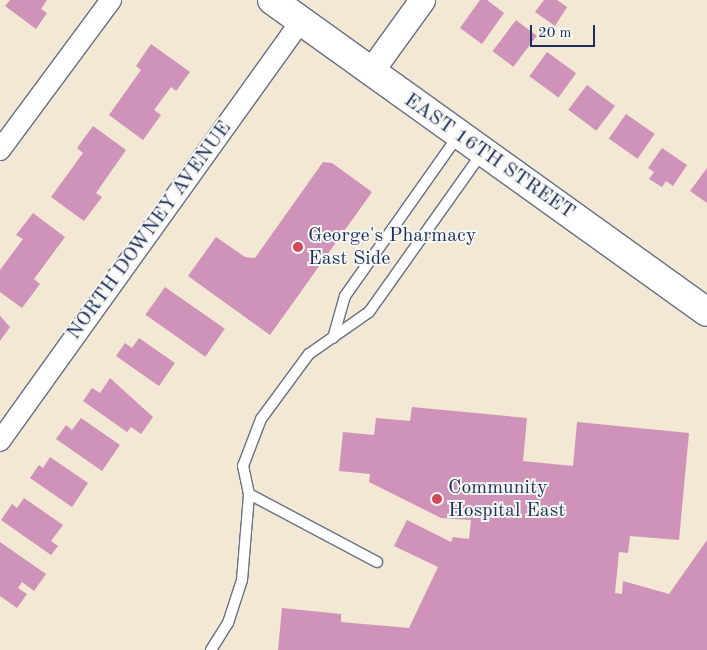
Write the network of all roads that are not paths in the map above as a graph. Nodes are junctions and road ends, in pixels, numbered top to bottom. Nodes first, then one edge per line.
1 (111, 0) edge
2 (272, 0) edge
3 (422, 0) edge
4 (301, 21) junction
5 (370, 72) junction
6 (459, 135) junction
7 (0, 150) edge
8 (482, 152) junction
9 (707, 312) edge
10 (333, 338) junction
11 (0, 441) edge
12 (249, 494) junction
13 (377, 562) dead end
14 (211, 650) edge

1 - 7 street
2 - 4 main road, EAST 16TH STREET
3 - 5 street
4 - 5 main road, EAST 16TH STREET
4 - 11 street, NORTH DOWNEY AVENUE
5 - 6 main road, EAST 16TH STREET
6 - 8 main road, EAST 16TH STREET
6 - 10 lane
8 - 9 main road, EAST 16TH STREET
8 - 10 lane
10 - 12 lane
12 - 13 lane
12 - 14 lane

